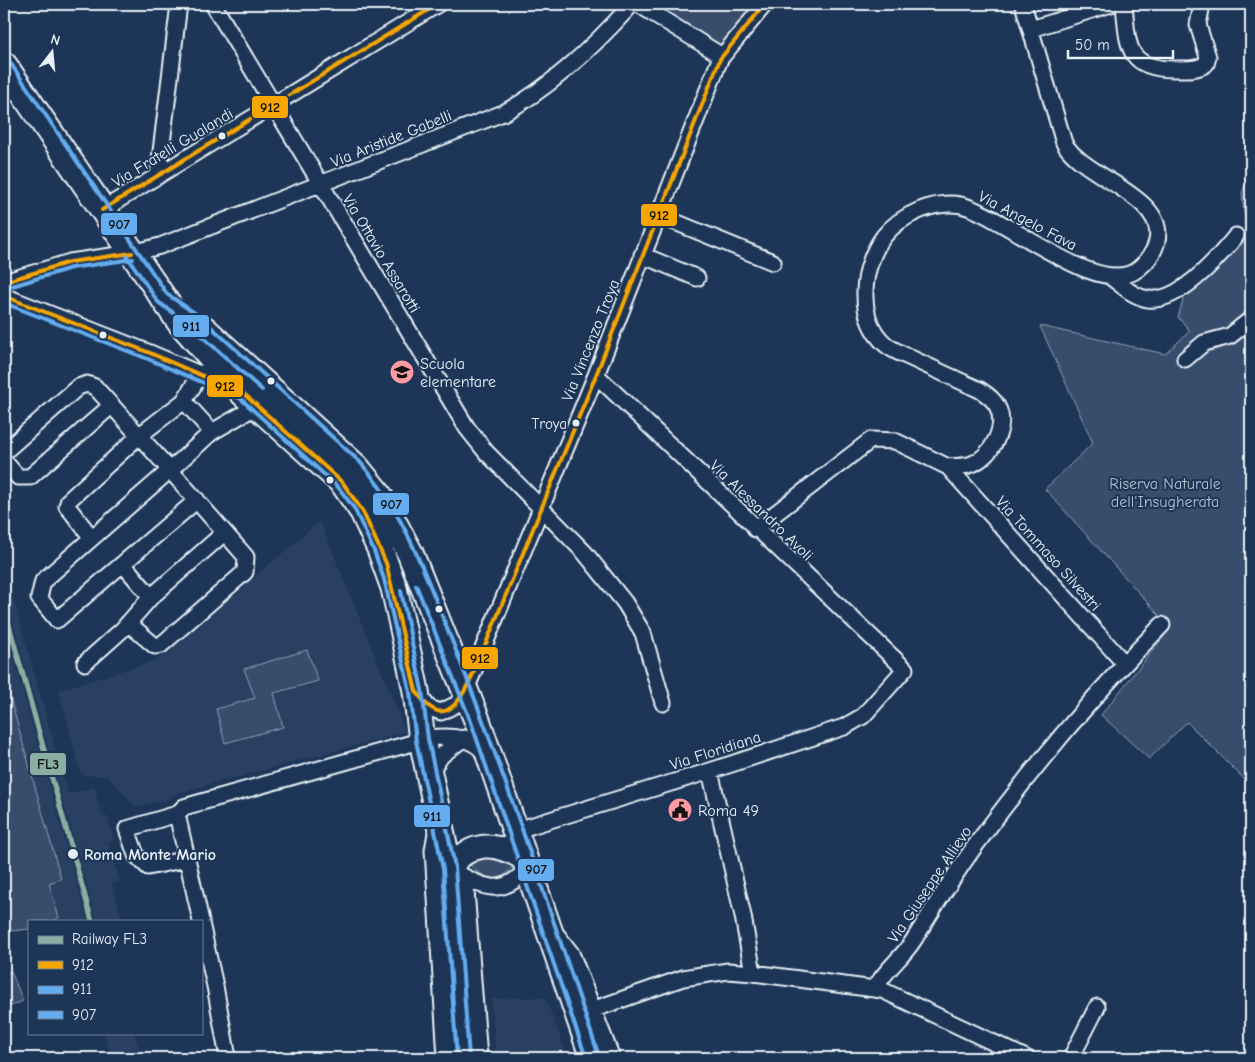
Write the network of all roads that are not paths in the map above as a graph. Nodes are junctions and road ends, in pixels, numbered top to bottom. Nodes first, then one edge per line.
1 (179, 4) edge
2 (213, 4) edge
3 (438, 4) edge
4 (632, 4) edge
5 (638, 4) edge
6 (765, 4) edge
7 (1023, 4) edge
8 (1111, 4) edge
9 (1124, 4) edge
10 (1202, 4) edge
11 (1031, 29) junction
12 (722, 56) junction
13 (4, 65) edge
14 (274, 106) junction
15 (158, 176) junction
16 (321, 185) junction
17 (102, 210) junction
18 (658, 215) junction
19 (1236, 236) dead end
20 (132, 254) junction
21 (642, 255) junction
22 (772, 262) dead end
23 (25, 275) junction
24 (697, 278) dead end
25 (1112, 278) junction
26 (4, 282) edge
27 (4, 296) edge
28 (162, 298) junction
29 (22, 302) junction
30 (1251, 319) edge
31 (1185, 359) dead end
32 (201, 374) junction
33 (596, 375) junction
34 (184, 400) junction
35 (251, 400) junction
36 (112, 405) junction
37 (212, 432) junction
38 (140, 435) junction
39 (4, 452) edge
40 (4, 461) edge
41 (948, 467) junction
42 (170, 470) junction
43 (197, 500) junction
44 (540, 507) junction
45 (755, 529) junction
46 (224, 533) junction
47 (92, 538) junction
48 (123, 564) junction
49 (152, 597) junction
50 (128, 623) junction
51 (1162, 625) dead end
52 (84, 663) dead end
53 (1124, 663) junction
54 (905, 669) joint
55 (416, 691) junction
56 (464, 692) junction
57 (663, 703) dead end
58 (464, 738) junction
59 (422, 740) junction
60 (490, 759) junction
61 (710, 771) junction
62 (430, 773) junction
63 (177, 814) junction
64 (440, 825) junction
65 (514, 831) junction
66 (187, 859) junction
67 (526, 864) junction
68 (457, 873) junction
69 (201, 920) edge
70 (547, 923) junction
71 (202, 927) edge
72 (753, 973) junction
73 (875, 988) junction
74 (1097, 1007) dead end
75 (592, 1010) junction
76 (228, 1058) edge
77 (446, 1058) edge
78 (463, 1058) edge
79 (479, 1058) edge
80 (593, 1058) edge
81 (612, 1058) edge
82 (1026, 1058) edge
83 (1071, 1058) edge

1 - 15 street
2 - 14 street, Via Ottavio Assarotti
3 - 14 street, Via Fratelli Gualandi
4 - 16 street, Via Aristide Gabelli
5 - 12 street
6 - 12 street, Via Vincenzo Troya
7 - 11 street
8 - 11 street
9 - 10 street
11 - 25 street
12 - 18 street, Via Vincenzo Troya
13 - 17 main road
14 - 15 street, Via Fratelli Gualandi
14 - 16 street, Via Ottavio Assarotti
15 - 17 street, Via Fratelli Gualandi
16 - 20 street, Via Aristide Gabelli
16 - 44 street, Via Ottavio Assarotti
17 - 20 main road
18 - 21 street, Via Vincenzo Troya
18 - 22 street
19 - 25 street
20 - 23 street, Via Aristide Gabelli
20 - 28 main road
21 - 24 street
21 - 33 street, Via Vincenzo Troya
23 - 26 street, Via Aristide Gabelli
23 - 29 street
25 - 41 street, Via Angelo Fava
27 - 29 street
28 - 35 main road
28 - 56 main road
29 - 32 street
30 - 31 street
32 - 34 street
32 - 35 street
33 - 44 street, Via Vincenzo Troya
33 - 45 street, Via Alessandro Avoli
34 - 37 street
34 - 38 street
35 - 37 street
35 - 55 main road
36 - 38 street
36 - 39 street
36 - 40 street
37 - 42 street
38 - 42 street
38 - 47 street
41 - 45 street
41 - 53 street, Via Tommaso Silvestri
42 - 43 street
42 - 47 street
43 - 46 street
43 - 48 street
44 - 56 street, Via Vincenzo Troya
44 - 57 street, Via Ottavio Assarotti
45 - 54 street, Via Alessandro Avoli
46 - 49 street
46 - 50 street
47 - 48 street
48 - 49 street
49 - 50 street
50 - 52 street
51 - 53 street, Via Giuseppe Allievo
53 - 73 street, Via Giuseppe Allievo
54 - 61 street, Via Floridiana
55 - 56 street
55 - 59 main road
56 - 60 main road
58 - 59 street
58 - 60 street
58 - 62 street
59 - 62 main road
59 - 63 street
60 - 65 main road
61 - 65 street, Via Floridiana
61 - 72 street
62 - 64 main road
63 - 66 street
63 - 66 street
64 - 68 main road
64 - 77 street
65 - 67 main road
66 - 69 street
67 - 68 street
67 - 68 main road
67 - 70 main road
68 - 78 main road
68 - 79 street
70 - 75 street
70 - 80 main road
71 - 76 street
72 - 73 street
72 - 75 street
73 - 82 street
74 - 83 street
75 - 81 street

